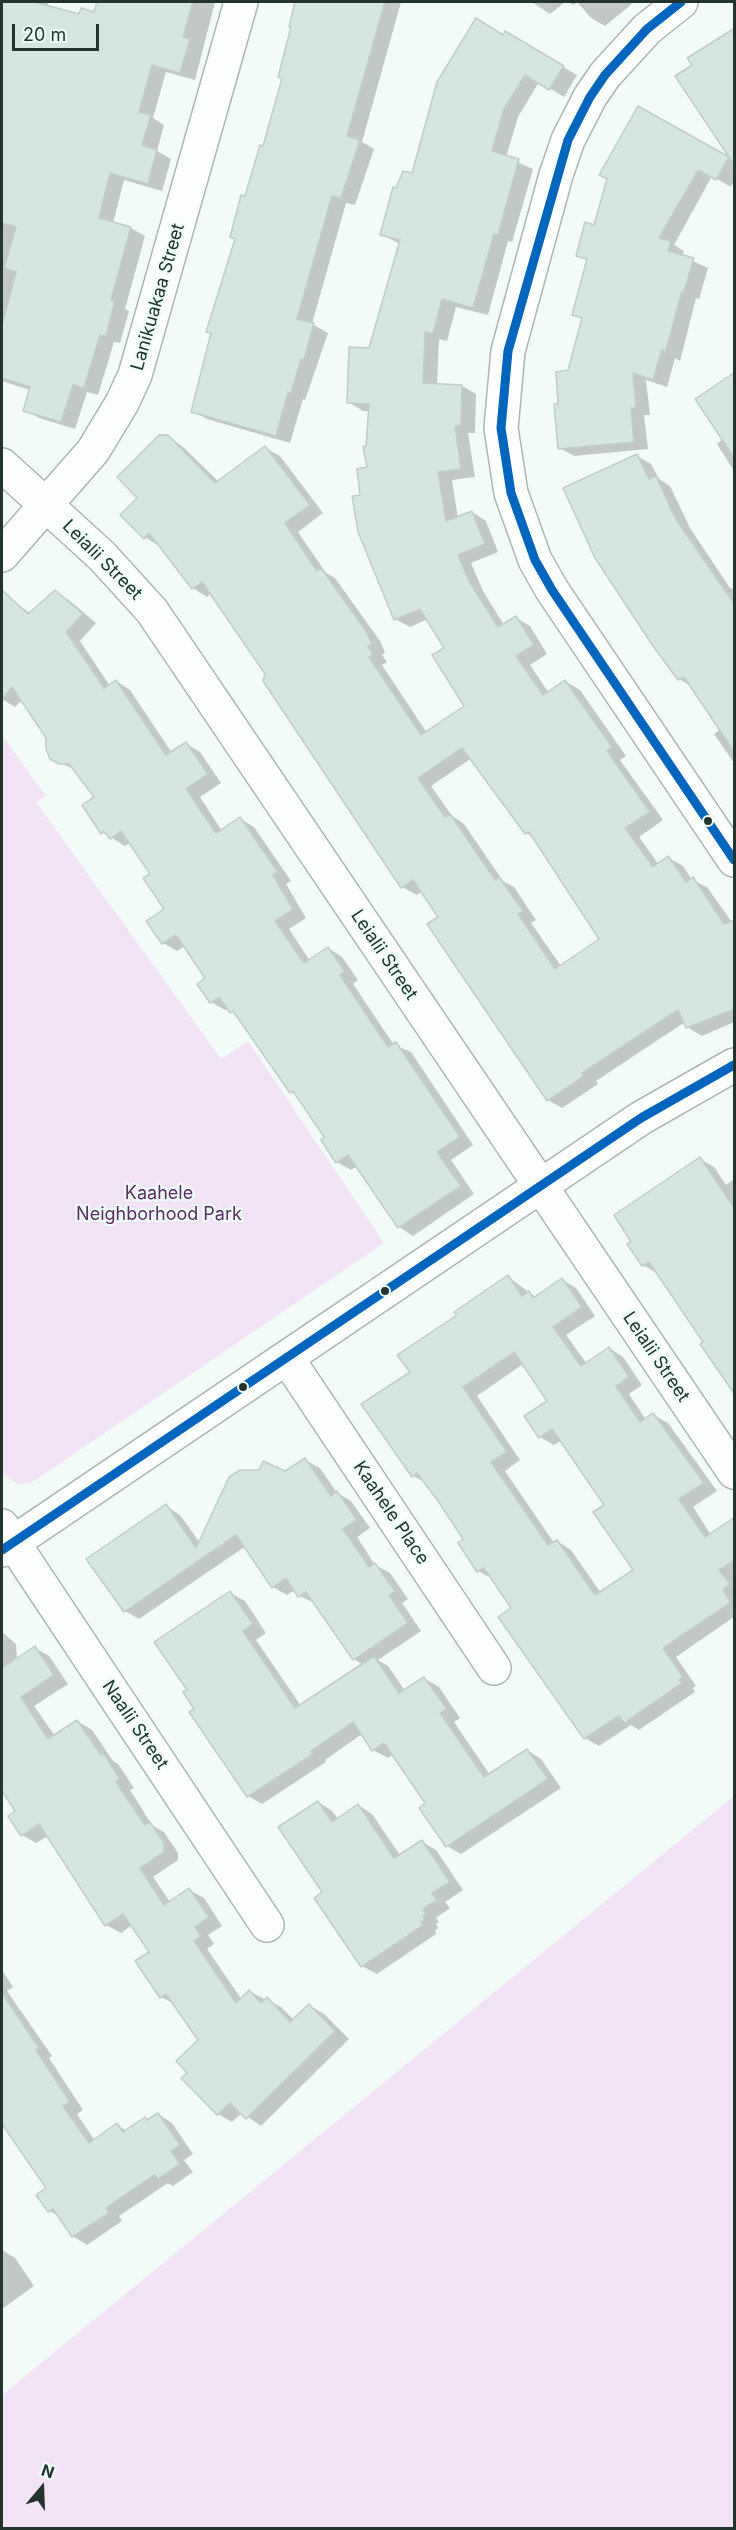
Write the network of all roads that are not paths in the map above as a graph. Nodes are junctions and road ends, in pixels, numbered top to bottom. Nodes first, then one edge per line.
1 (241, 2) edge
2 (681, 2) edge
3 (2, 465) edge
4 (46, 505) junction
5 (2, 555) edge
6 (735, 860) edge
7 (735, 1065) edge
8 (540, 1186) junction
9 (287, 1358) junction
10 (735, 1472) edge
11 (5, 1540) edge
12 (494, 1668) dead end
13 (267, 1925) dead end

1 - 4 street, Lanikuakaa Street
2 - 6 street
3 - 4 street, Leialii Street
4 - 5 street, Lanikuakaa Street
4 - 8 street, Leialii Street
7 - 8 street
8 - 9 street
8 - 10 street, Leialii Street
9 - 11 street
9 - 12 street, Kaahele Place
11 - 13 street, Naalii Street

